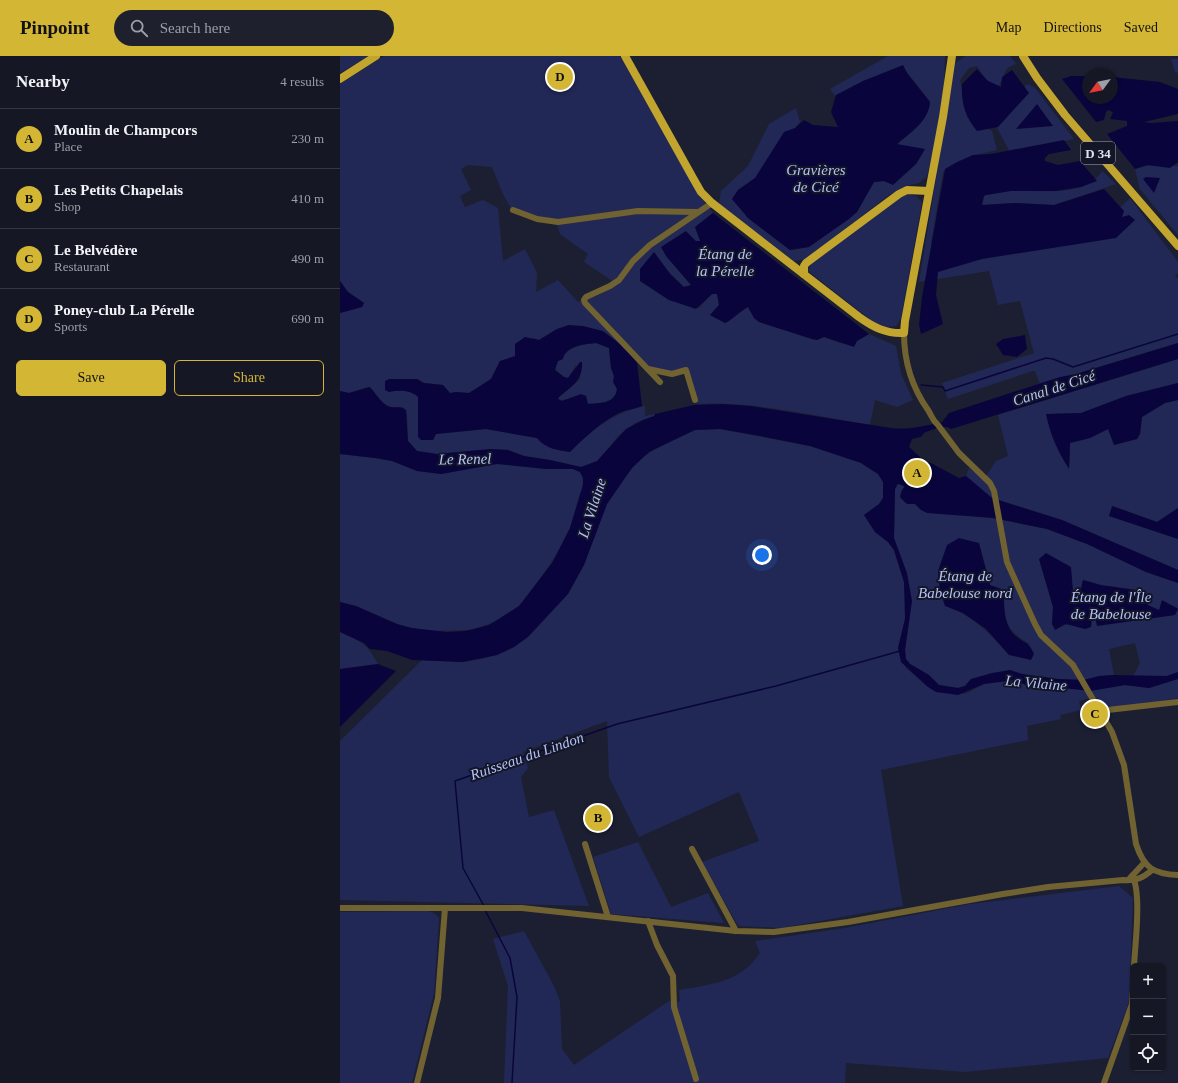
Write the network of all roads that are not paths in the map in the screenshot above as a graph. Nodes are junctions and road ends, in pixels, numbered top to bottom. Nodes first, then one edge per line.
1 (376, 56) edge
2 (625, 56) edge
3 (952, 56) edge
4 (1023, 56) edge
5 (340, 79) edge
6 (929, 191) junction
7 (712, 203) junction
8 (513, 210) dead end
9 (697, 212) junction
10 (1178, 246) edge
11 (806, 262) junction
12 (790, 263) junction
13 (804, 274) junction
14 (904, 333) junction
15 (648, 369) junction
16 (660, 382) dead end
17 (695, 400) dead end
18 (1178, 702) edge
19 (1099, 711) junction
20 (585, 844) dead end
21 (692, 849) dead end
22 (1148, 867) junction
23 (1178, 875) edge
24 (1134, 878) junction
25 (340, 908) edge
26 (445, 908) junction
27 (608, 916) junction
28 (648, 920) junction
29 (736, 931) junction
30 (1134, 963) edge
31 (1132, 999) edge
32 (696, 1079) dead end
33 (417, 1083) edge
34 (1104, 1083) edge

1 - 5 main road
2 - 7 main road
3 - 6 main road
4 - 10 main road, D 34
6 - 11 main road
6 - 14 main road
7 - 9 street
7 - 12 main road
8 - 9 street
9 - 15 street
11 - 12 main road
11 - 13 main road
12 - 13 main road
13 - 14 main road
14 - 19 street
15 - 16 street
15 - 17 street
18 - 19 street
19 - 22 street
20 - 27 street
21 - 29 street
22 - 23 street
22 - 24 street
22 - 24 street
24 - 29 street
24 - 30 street
25 - 26 street
26 - 27 street
26 - 33 street
27 - 28 street
28 - 29 street
28 - 32 street
31 - 34 street

